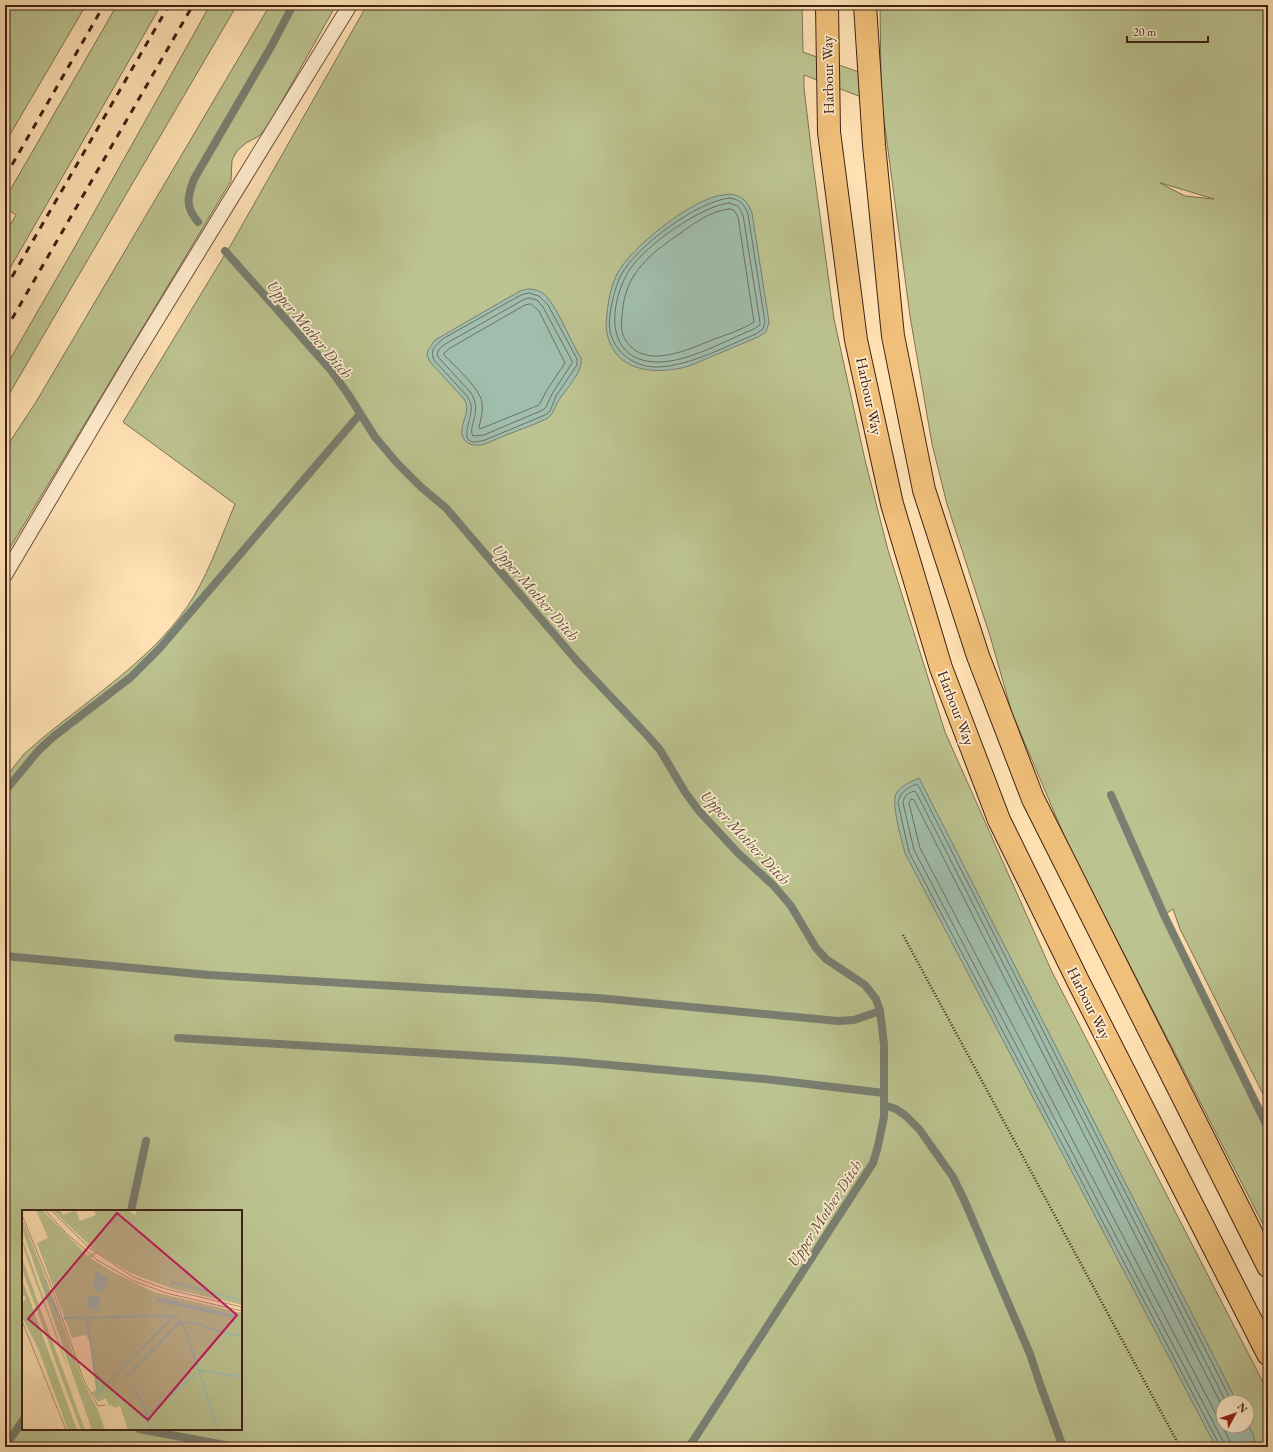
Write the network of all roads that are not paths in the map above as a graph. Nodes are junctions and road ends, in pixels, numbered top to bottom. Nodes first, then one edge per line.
1 (350, 5) edge
2 (827, 5) edge
3 (865, 5) edge
4 (5, 575) edge
5 (1268, 1266) edge
6 (1268, 1354) edge

1 - 4 lane
2 - 6 main road, Harbour Way
3 - 5 main road

